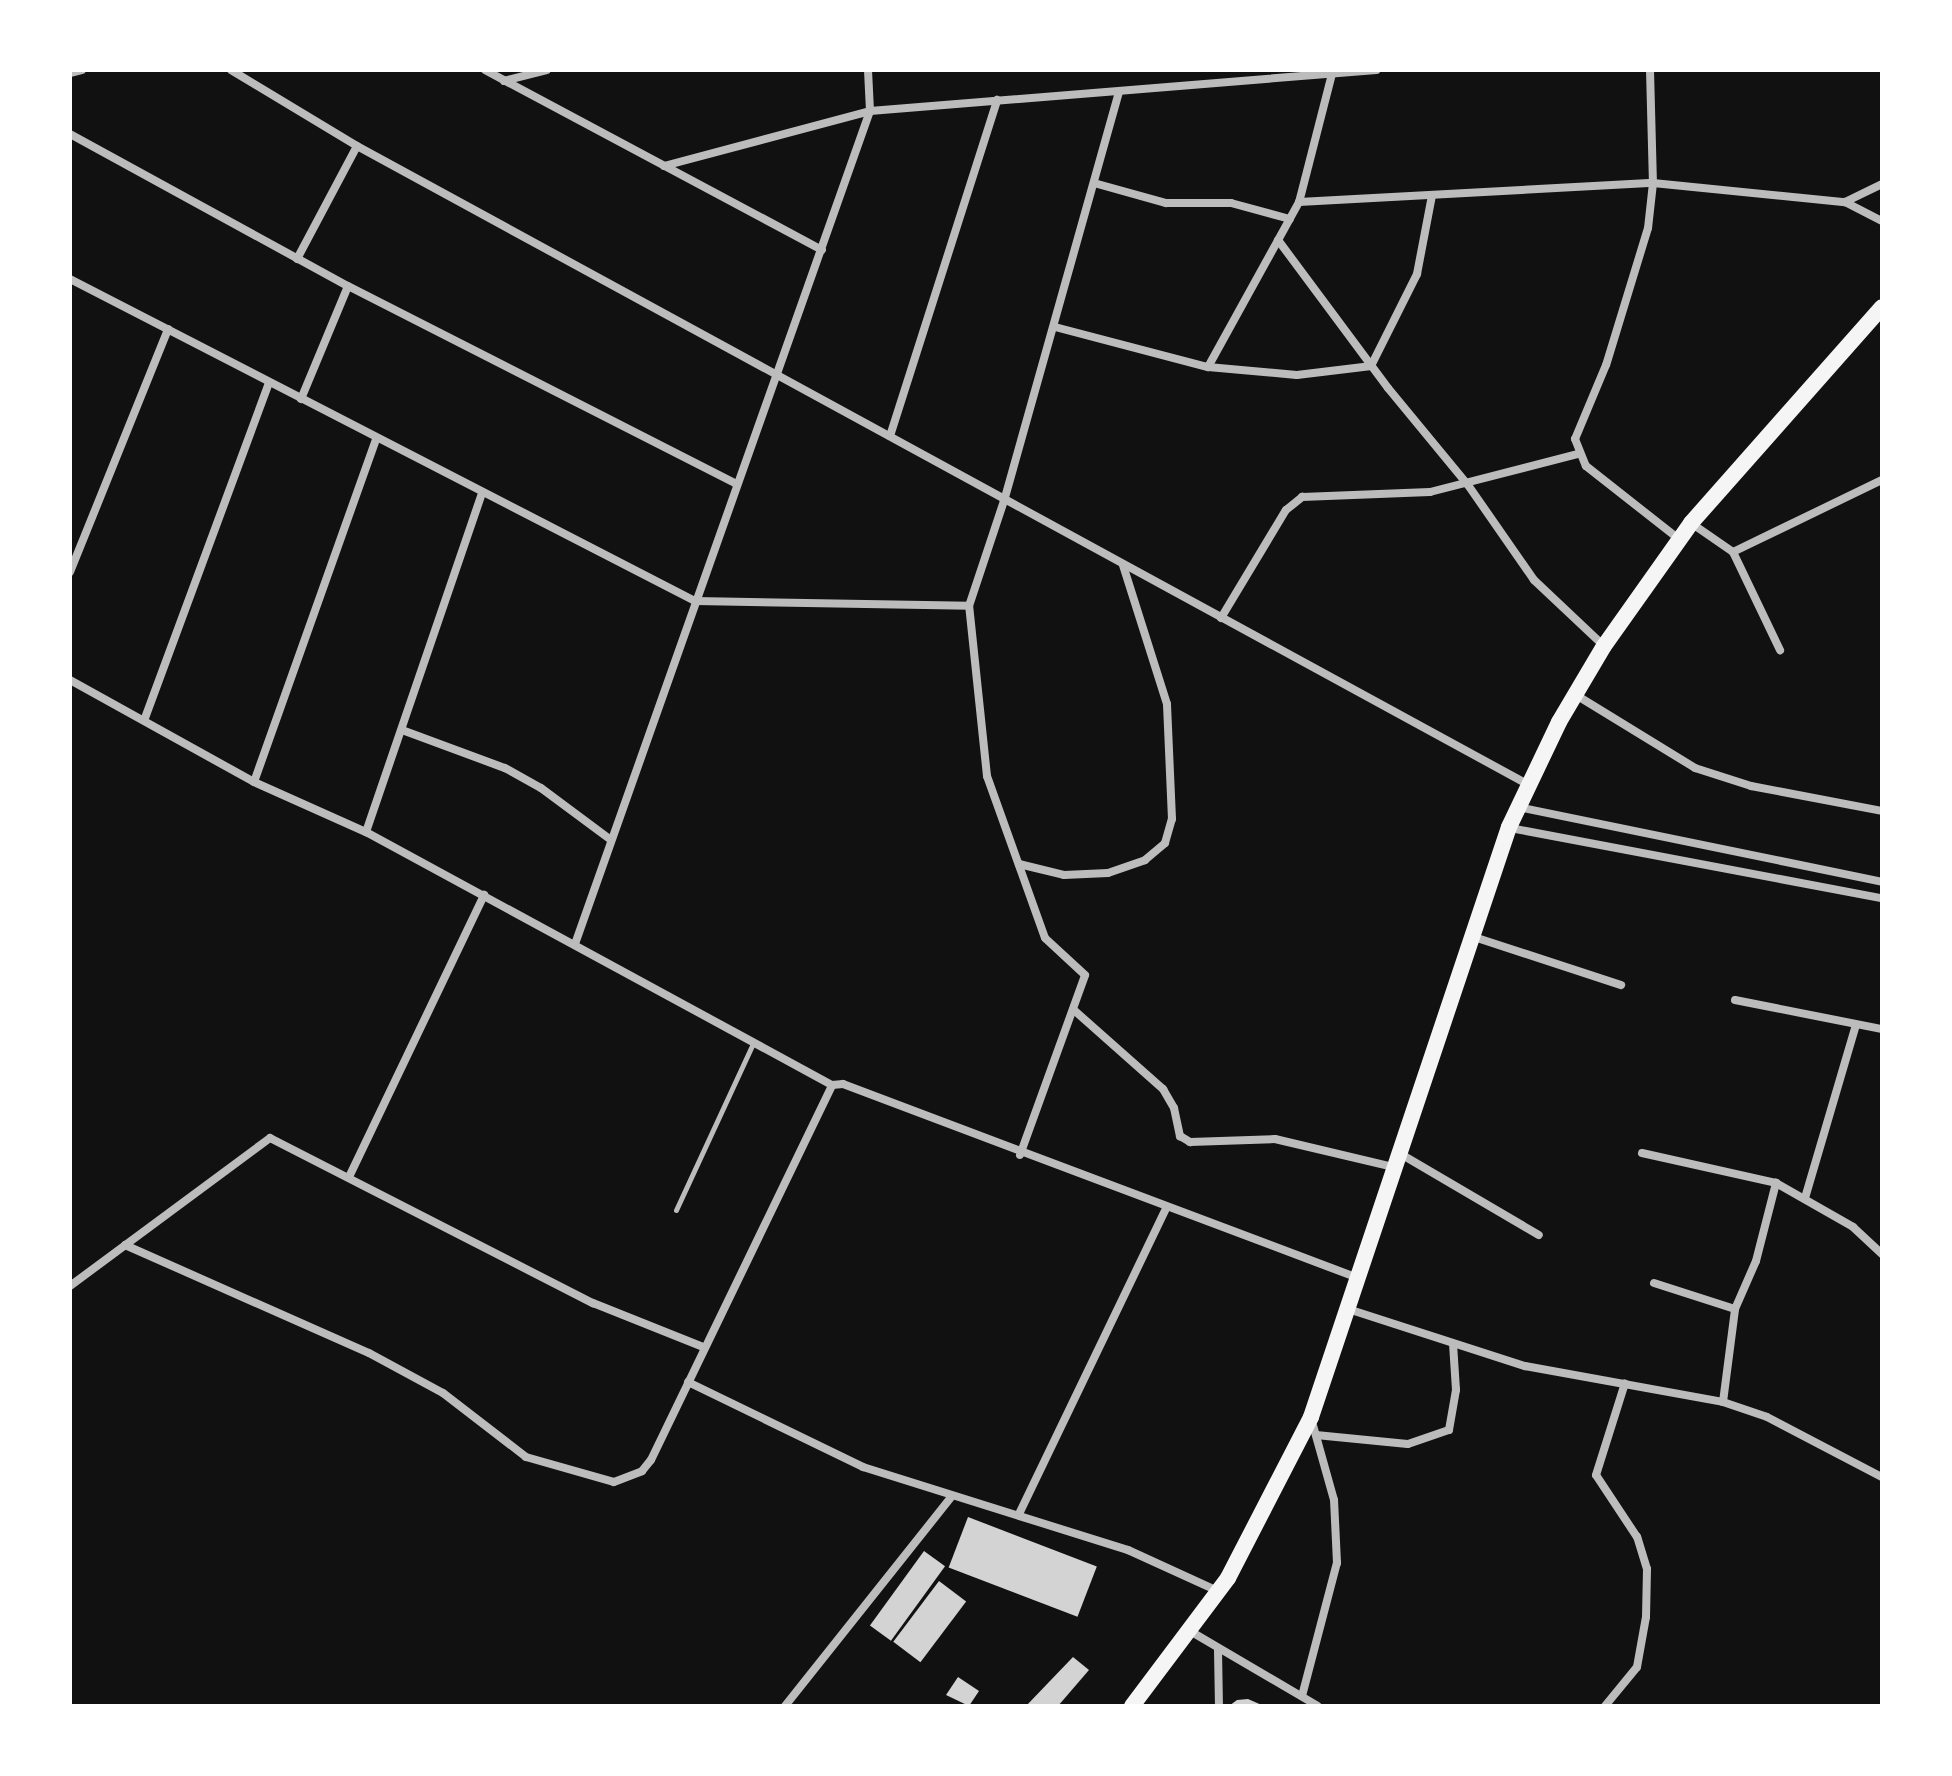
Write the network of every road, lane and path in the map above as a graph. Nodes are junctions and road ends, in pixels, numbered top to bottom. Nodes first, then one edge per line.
1 (82, 70) edge
2 (231, 70) edge
3 (485, 70) edge
4 (547, 70) edge
5 (868, 70) edge
6 (1376, 70) edge
7 (1650, 70) edge
8 (1332, 72) edge
9 (70, 73) edge
10 (504, 81) junction
11 (1119, 93) junction
12 (997, 100) junction
13 (870, 111) junction
14 (70, 134) edge
15 (357, 146) junction
16 (664, 166) junction
17 (1094, 183) junction
18 (1653, 183) junction
19 (1882, 184) edge
20 (1432, 195) junction
21 (1299, 202) junction
22 (1845, 202) junction
23 (1290, 219) junction
24 (1882, 221) edge
25 (1278, 240) junction
26 (822, 250) junction
27 (297, 259) junction
28 (70, 279) edge
29 (348, 286) junction
30 (1882, 307) edge
31 (1055, 327) junction
32 (168, 329) junction
33 (1371, 366) junction
34 (1208, 367) junction
35 (777, 372) junction
36 (269, 383) junction
37 (301, 399) junction
38 (890, 436) junction
39 (376, 439) junction
40 (1578, 454) junction
41 (1882, 480) edge
42 (735, 483) junction
43 (1468, 485) junction
44 (482, 494) junction
45 (1004, 501) junction
46 (1691, 523) junction
47 (1680, 540) junction
48 (1733, 552) junction
49 (1123, 565) junction
50 (70, 572) edge
51 (695, 601) junction
52 (969, 606) junction
53 (1221, 618) junction
54 (1604, 646) junction
55 (1780, 650) dead end
56 (70, 680) edge
57 (1575, 695) junction
58 (145, 718) junction
59 (402, 730) junction
60 (254, 782) junction
61 (1529, 785) junction
62 (1518, 807) junction
63 (1882, 811) edge
64 (1509, 827) junction
65 (366, 832) junction
66 (611, 840) junction
67 (1019, 864) junction
68 (1881, 880) edge
69 (484, 895) junction
70 (1879, 898) edge
71 (1470, 936) junction
72 (575, 944) junction
73 (1621, 985) dead end
74 (1735, 1000) dead end
75 (1075, 1011) junction
76 (1856, 1025) junction
77 (1882, 1029) edge
78 (754, 1042) junction
79 (832, 1085) junction
80 (1642, 1153) dead end
81 (1020, 1155) junction
82 (1396, 1160) junction
83 (349, 1177) junction
84 (1776, 1183) junction
85 (1805, 1198) junction
86 (1166, 1208) junction
87 (676, 1210) dead end
88 (1539, 1235) dead end
89 (125, 1245) junction
90 (1882, 1254) edge
91 (1358, 1278) junction
92 (1654, 1283) dead end
93 (70, 1286) edge
94 (1348, 1309) junction
95 (1735, 1309) junction
96 (1453, 1344) junction
97 (703, 1347) junction
98 (688, 1382) junction
99 (1625, 1383) junction
100 (1723, 1402) junction
101 (1311, 1417) junction
102 (1316, 1435) junction
103 (1882, 1477) edge
104 (951, 1497) junction
105 (1019, 1514) junction
106 (1218, 1591) junction
107 (1190, 1631) junction
108 (1218, 1650) junction
109 (1302, 1696) junction
110 (785, 1706) edge
111 (1132, 1706) edge
112 (1219, 1706) edge
113 (1318, 1706) edge
114 (1605, 1706) edge

1 - 9 street
2 - 15 street
3 - 10 street
4 - 10 street
5 - 13 street
6 - 8 street
7 - 18 street
8 - 11 street
8 - 21 street
10 - 16 street
11 - 12 street
11 - 17 street
12 - 13 street
12 - 38 street
13 - 16 street
13 - 26 street
14 - 27 street
15 - 27 street
15 - 35 street
16 - 26 street
17 - 23 street
17 - 31 street
18 - 20 street
18 - 22 street
18 - 40 street
19 - 22 street
20 - 21 street
20 - 33 street
21 - 23 street
22 - 24 street
23 - 25 street
25 - 33 street
25 - 34 street
26 - 35 street
27 - 29 street
28 - 32 street
29 - 37 street
29 - 42 street
30 - 46 main road
31 - 34 street
31 - 45 street
32 - 36 street
32 - 50 street
33 - 34 street
33 - 43 street
35 - 38 street
35 - 42 street
36 - 37 street
36 - 58 street
37 - 39 street
38 - 45 street
39 - 44 street
39 - 60 street
40 - 43 street
40 - 47 street
41 - 48 street
42 - 51 street
43 - 53 street
43 - 54 street
44 - 51 street
44 - 59 street
45 - 49 street
45 - 52 street
46 - 47 main road
46 - 48 street
47 - 54 main road
48 - 55 street
49 - 53 street
49 - 67 street
51 - 52 street
51 - 66 street
52 - 67 street
53 - 61 street
54 - 57 main road
56 - 58 street
57 - 61 main road
57 - 63 street
58 - 60 street
59 - 65 street
59 - 66 street
60 - 65 street
61 - 62 main road
62 - 64 main road
62 - 68 street
64 - 70 street
64 - 71 main road
65 - 69 street
66 - 72 street
67 - 75 street
68 - 70 street
69 - 72 street
69 - 83 street
71 - 73 street
71 - 82 main road
72 - 78 street
74 - 76 street
75 - 81 street
75 - 82 street
76 - 77 street
76 - 85 street
78 - 79 street
78 - 87 lane
79 - 81 street
79 - 97 street
80 - 84 street
81 - 86 street
82 - 88 street
82 - 91 main road
83 - 89 street
83 - 97 street
84 - 85 street
84 - 95 street
85 - 90 street
86 - 91 street
86 - 105 street
89 - 93 street
89 - 98 street
91 - 94 main road
92 - 95 street
94 - 96 street
94 - 101 main road
95 - 100 street
96 - 99 street
96 - 102 street
97 - 98 street
98 - 104 street
99 - 100 street
99 - 114 street
100 - 103 street
101 - 102 street
101 - 106 main road
102 - 109 street
104 - 105 street
104 - 110 street
105 - 106 street
106 - 107 main road
107 - 108 street
107 - 111 main road
108 - 109 street
108 - 112 street
109 - 113 street

